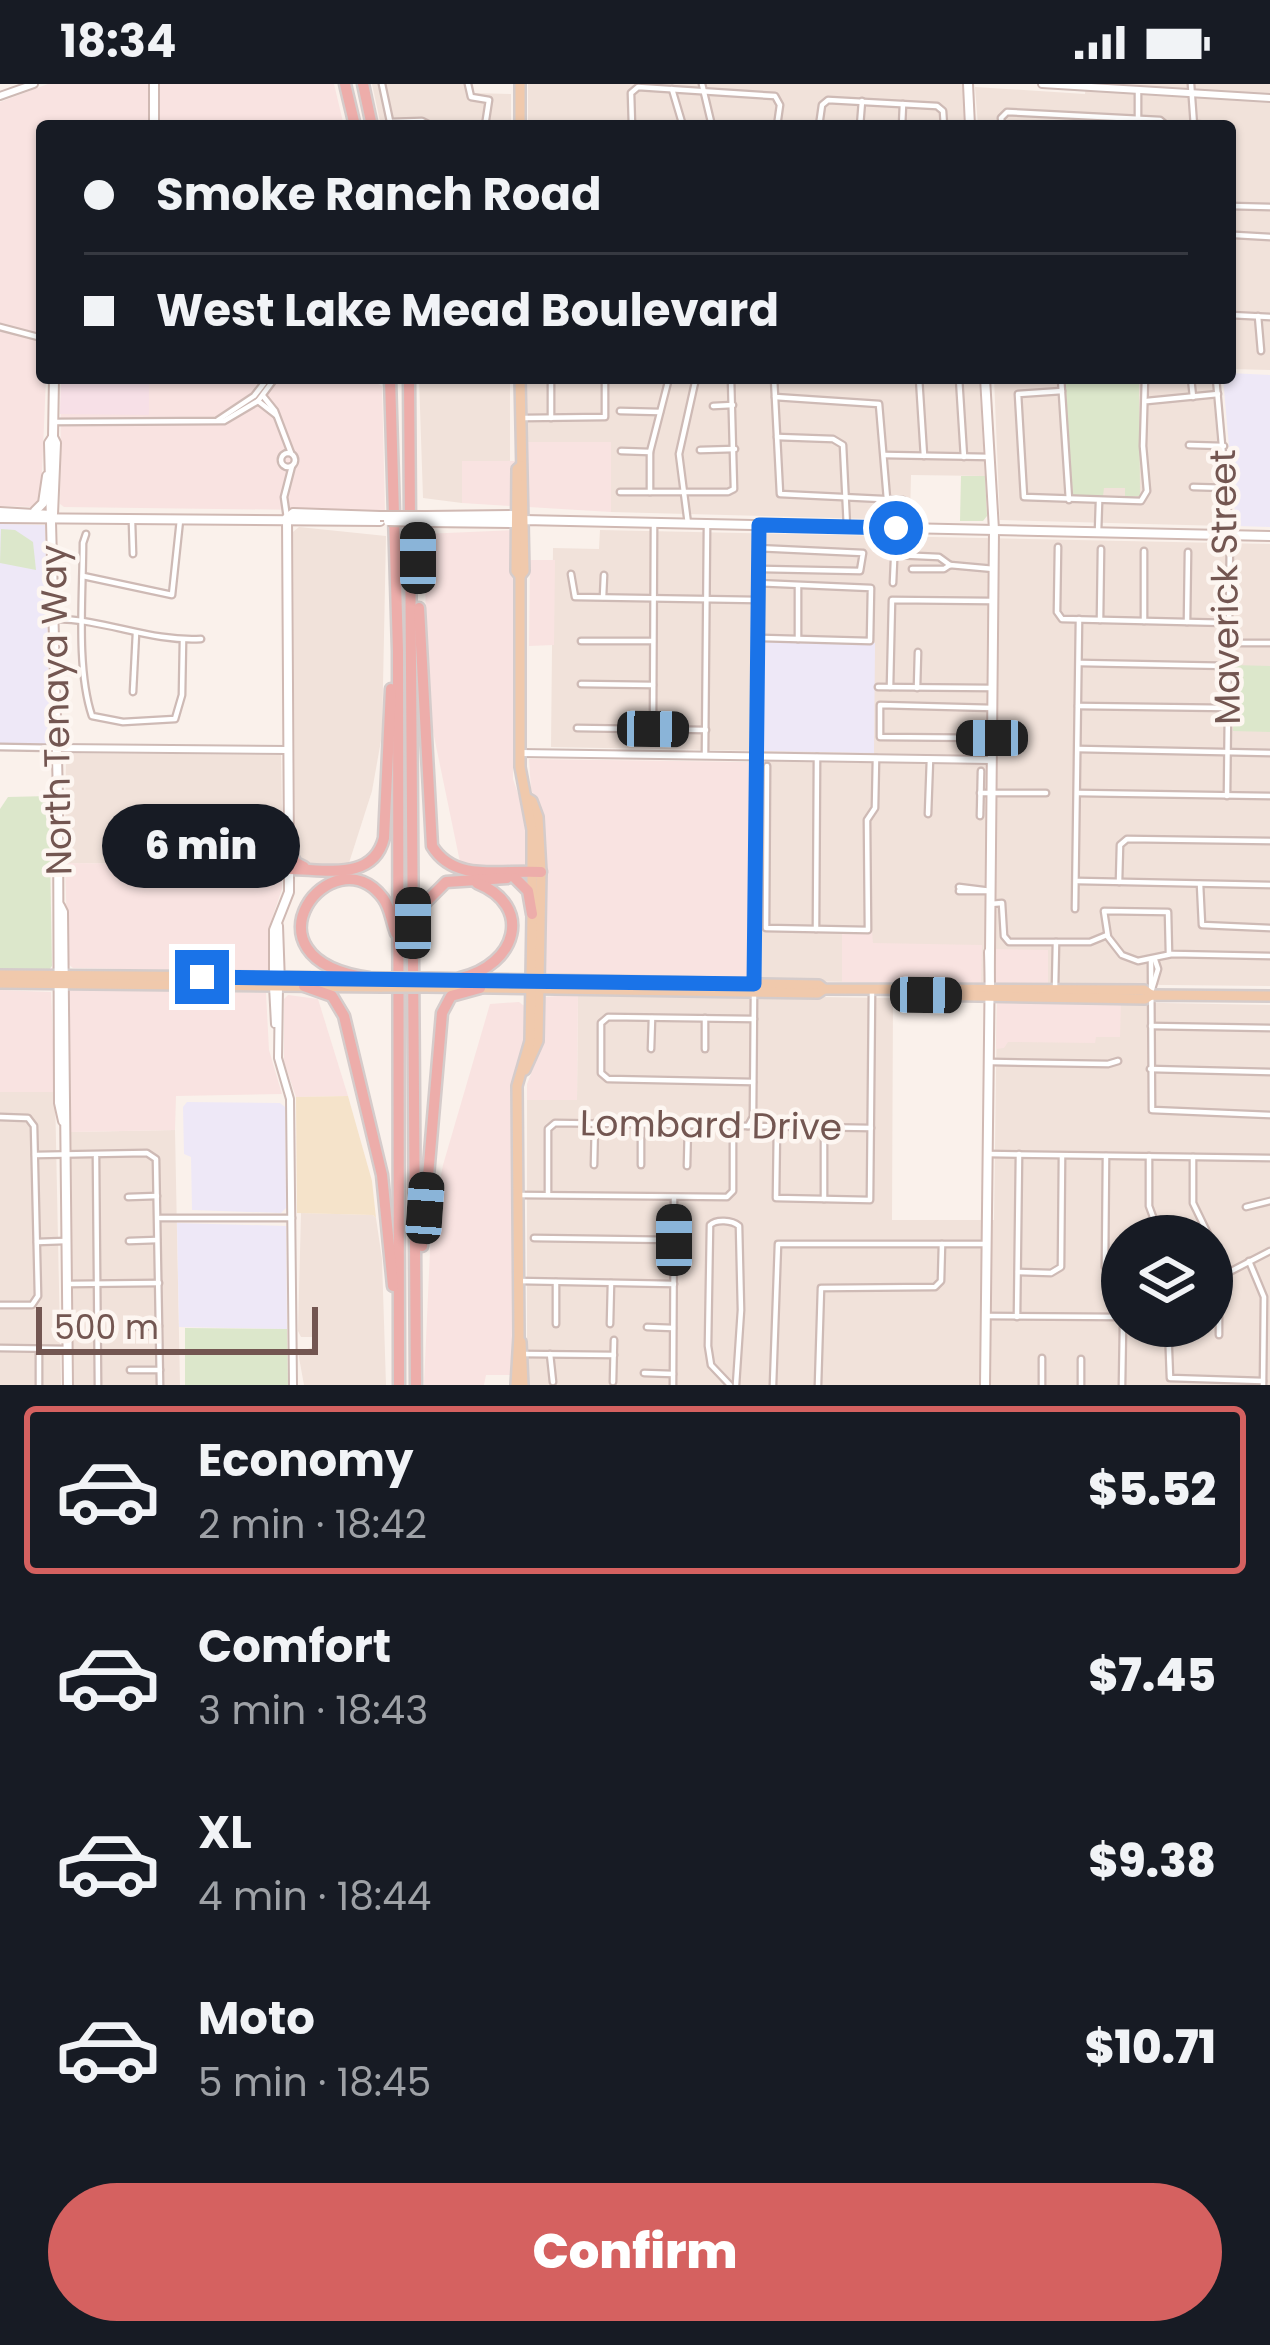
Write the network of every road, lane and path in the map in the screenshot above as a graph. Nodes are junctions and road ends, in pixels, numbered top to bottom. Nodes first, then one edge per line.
1 (34, 84) edge
2 (154, 84) edge
3 (345, 84) edge
4 (363, 84) edge
5 (382, 84) edge
6 (468, 84) edge
7 (520, 84) edge
8 (968, 84) edge
9 (1042, 84) edge
10 (1079, 85) edge
11 (702, 88) edge
12 (1191, 88) edge
13 (672, 89) junction
14 (1138, 90) junction
15 (0, 96) edge
16 (1270, 98) edge
17 (862, 101) junction
18 (903, 104) junction
19 (1138, 119) junction
20 (154, 120) edge
21 (354, 120) edge
22 (371, 120) edge
23 (390, 120) edge
24 (486, 120) edge
25 (520, 120) edge
26 (632, 120) edge
27 (680, 120) edge
28 (710, 120) edge
29 (777, 120) edge
30 (820, 120) edge
31 (860, 120) edge
32 (902, 120) edge
33 (943, 120) edge
34 (970, 120) edge
35 (1003, 120) edge
36 (1144, 120) edge
37 (1194, 120) edge
38 (1236, 206) edge
39 (1270, 208) edge
40 (1236, 236) edge
41 (1270, 237) edge
42 (1236, 315) edge
43 (1258, 316) junction
44 (1270, 316) edge
45 (0, 327) edge
46 (36, 336) edge
47 (1262, 351) dead end
48 (54, 384) edge
49 (268, 384) edge
50 (390, 384) edge
51 (409, 384) edge
52 (520, 384) edge
53 (551, 384) edge
54 (605, 384) edge
55 (667, 384) edge
56 (695, 384) edge
57 (732, 384) edge
58 (774, 384) edge
59 (919, 384) edge
60 (959, 384) edge
61 (985, 384) edge
62 (1061, 384) edge
63 (1146, 384) edge
64 (1191, 384) edge
65 (1217, 384) edge
66 (1062, 391) junction
67 (1218, 394) junction
68 (259, 396) junction
69 (775, 397) junction
70 (1192, 397) junction
71 (1147, 401) junction
72 (734, 405) junction
73 (712, 406) dead end
74 (620, 411) dead end
75 (660, 412) junction
76 (520, 418) junction
77 (551, 418) junction
78 (53, 422) junction
79 (776, 436) junction
80 (53, 437) junction
81 (1189, 445) dead end
82 (1224, 446) junction
83 (735, 449) junction
84 (288, 450) junction
85 (700, 450) dead end
86 (621, 451) dead end
87 (650, 452) junction
88 (884, 455) junction
89 (924, 456) junction
90 (964, 457) junction
91 (990, 457) junction
92 (288, 466) junction
93 (50, 469) junction
94 (1193, 487) dead end
95 (1228, 488) junction
96 (620, 492) dead end
97 (650, 492) junction
98 (683, 494) junction
99 (847, 499) junction
100 (887, 500) junction
101 (904, 500) dead end
102 (1069, 500) junction
103 (1099, 501) junction
104 (412, 504) junction
105 (33, 512) junction
106 (0, 515) edge
107 (53, 516) junction
108 (132, 516) junction
109 (180, 517) junction
110 (287, 518) junction
111 (520, 520) junction
112 (654, 523) junction
113 (688, 524) junction
114 (707, 524) junction
115 (759, 525) junction
116 (847, 527) junction
117 (994, 530) junction
118 (1098, 532) junction
119 (86, 534) dead end
120 (1230, 535) junction
121 (1270, 536) edge
122 (895, 538) dead end
123 (758, 548) junction
124 (1058, 548) dead end
125 (1101, 550) dead end
126 (1144, 551) dead end
127 (1188, 552) dead end
128 (133, 554) dead end
129 (895, 555) junction
130 (950, 566) junction
131 (758, 569) junction
132 (912, 569) dead end
133 (994, 569) junction
134 (571, 574) dead end
135 (604, 575) dead end
136 (83, 576) junction
137 (758, 583) junction
138 (893, 583) dead end
139 (798, 587) junction
140 (603, 597) junction
141 (654, 598) junction
142 (708, 599) junction
143 (758, 600) junction
144 (994, 602) junction
145 (55, 619) junction
146 (83, 619) junction
147 (1079, 620) junction
148 (1100, 620) junction
149 (1144, 621) junction
150 (1187, 622) junction
151 (1231, 622) junction
152 (136, 633) junction
153 (758, 638) junction
154 (798, 639) junction
155 (183, 640) junction
156 (201, 640) dead end
157 (580, 641) dead end
158 (653, 641) junction
159 (1230, 643) junction
160 (1270, 643) edge
161 (398, 651) junction
162 (918, 652) dead end
163 (1078, 663) junction
164 (1230, 666) junction
165 (581, 685) dead end
166 (653, 685) junction
167 (878, 687) dead end
168 (890, 687) junction
169 (917, 688) junction
170 (993, 688) junction
171 (134, 692) dead end
172 (1078, 706) junction
173 (992, 708) junction
174 (1228, 708) junction
175 (577, 728) dead end
176 (653, 729) junction
177 (706, 730) junction
178 (992, 738) junction
179 (0, 747) edge
180 (57, 748) junction
181 (1077, 749) junction
182 (288, 750) junction
183 (520, 752) junction
184 (1227, 752) junction
185 (1270, 753) edge
186 (705, 755) junction
187 (756, 756) junction
188 (817, 758) junction
189 (876, 758) junction
190 (930, 759) junction
191 (992, 760) junction
192 (767, 766) dead end
193 (981, 771) dead end
194 (986, 792) junction
195 (1046, 793) dead end
196 (1077, 793) junction
197 (1227, 796) junction
198 (1270, 796) edge
199 (928, 814) dead end
200 (980, 816) dead end
201 (1270, 842) edge
202 (289, 850) junction
203 (289, 869) junction
204 (307, 869) junction
205 (536, 875) junction
206 (515, 878) junction
207 (1076, 881) junction
208 (1119, 882) junction
209 (1200, 884) junction
210 (1270, 885) edge
211 (958, 888) dead end
212 (991, 891) junction
213 (991, 904) junction
214 (1075, 909) dead end
215 (421, 913) junction
216 (532, 914) junction
217 (815, 928) junction
218 (1270, 928) edge
219 (1107, 935) junction
220 (1056, 942) junction
221 (400, 944) junction
222 (1168, 954) junction
223 (1270, 956) edge
224 (1153, 960) junction
225 (460, 978) junction
226 (0, 979) edge
227 (61, 980) junction
228 (147, 981) junction
229 (202, 981) junction
230 (378, 981) junction
231 (277, 982) junction
232 (428, 982) junction
233 (534, 983) junction
234 (637, 984) junction
235 (304, 986) junction
236 (689, 987) junction
237 (480, 988) junction
238 (754, 988) junction
239 (1055, 988) junction
240 (589, 989) junction
241 (872, 990) junction
242 (670, 991) junction
243 (989, 991) junction
244 (1093, 993) junction
245 (1151, 995) junction
246 (1269, 997) edge
247 (414, 1016) junction
248 (652, 1018) junction
249 (705, 1018) junction
250 (754, 1019) junction
251 (1151, 1026) junction
252 (1270, 1028) edge
253 (651, 1049) dead end
254 (705, 1049) dead end
255 (1118, 1061) dead end
256 (988, 1062) junction
257 (1150, 1069) junction
258 (1270, 1072) edge
259 (753, 1082) junction
260 (62, 1086) junction
261 (1270, 1115) edge
262 (0, 1117) edge
263 (63, 1120) junction
264 (595, 1123) junction
265 (641, 1124) junction
266 (688, 1125) junction
267 (733, 1126) junction
268 (748, 1126) junction
269 (777, 1126) junction
270 (824, 1127) junction
271 (872, 1127) junction
272 (64, 1154) junction
273 (95, 1154) junction
274 (988, 1154) junction
275 (1019, 1154) junction
276 (35, 1155) junction
277 (1062, 1155) junction
278 (1106, 1156) junction
279 (1149, 1156) junction
280 (1192, 1157) junction
281 (1270, 1158) edge
282 (594, 1165) dead end
283 (641, 1165) dead end
284 (687, 1166) dead end
285 (548, 1194) junction
286 (519, 1195) junction
287 (157, 1196) junction
288 (128, 1197) dead end
289 (674, 1197) junction
290 (824, 1199) junction
291 (1270, 1201) edge
292 (1246, 1207) dead end
293 (1107, 1215) edge
294 (1152, 1215) edge
295 (1199, 1215) edge
296 (157, 1218) junction
297 (292, 1218) junction
298 (534, 1238) dead end
299 (129, 1240) dead end
300 (157, 1240) junction
301 (674, 1240) junction
302 (65, 1241) junction
303 (37, 1242) junction
304 (942, 1244) junction
305 (987, 1244) junction
306 (1270, 1251) edge
307 (1250, 1262) junction
308 (416, 1266) junction
309 (1233, 1270) edge
310 (1018, 1273) junction
311 (519, 1280) junction
312 (556, 1282) junction
313 (159, 1283) junction
314 (611, 1283) junction
315 (66, 1284) junction
316 (97, 1284) junction
317 (674, 1284) junction
318 (0, 1305) edge
319 (986, 1316) junction
320 (1017, 1316) junction
321 (1101, 1317) edge
322 (556, 1324) dead end
323 (610, 1324) dead end
324 (159, 1326) junction
325 (130, 1327) dead end
326 (647, 1328) dead end
327 (674, 1328) junction
328 (519, 1336) junction
329 (614, 1340) dead end
330 (1123, 1347) edge
331 (1169, 1347) edge
332 (0, 1348) edge
333 (39, 1349) junction
334 (67, 1349) junction
335 (523, 1354) junction
336 (550, 1354) junction
337 (614, 1355) junction
338 (1042, 1358) dead end
339 (1082, 1358) dead end
340 (130, 1370) dead end
341 (160, 1370) junction
342 (644, 1373) dead end
343 (673, 1374) junction
344 (553, 1382) edge
345 (613, 1382) edge
346 (1263, 1383) edge
347 (39, 1385) edge
348 (68, 1385) edge
349 (98, 1385) edge
350 (160, 1385) edge
351 (293, 1385) edge
352 (398, 1385) edge
353 (416, 1385) edge
354 (519, 1385) edge
355 (673, 1385) edge
356 (733, 1385) edge
357 (773, 1385) edge
358 (818, 1385) edge
359 (985, 1385) edge
360 (1042, 1385) edge
361 (1081, 1385) edge
362 (1122, 1385) edge

1 - 15 street
2 - 20 main road
3 - 21 highway
4 - 22 highway
5 - 23 street
6 - 24 street
7 - 25 main road
8 - 34 main road
9 - 10 street
10 - 14 street
11 - 13 street
11 - 28 street
11 - 29 street
12 - 14 street
12 - 16 street
12 - 37 street
13 - 26 street
13 - 27 street
14 - 19 street
17 - 18 street
17 - 30 street
17 - 31 street
18 - 32 street
18 - 33 street
19 - 35 street
19 - 36 street
38 - 39 street
40 - 41 street
42 - 43 street
43 - 44 street
43 - 47 street
45 - 46 street
48 - 78 main road, North Tenaya Way
49 - 68 street
50 - 161 highway
51 - 104 highway
52 - 76 main road
53 - 77 street
54 - 77 street
55 - 75 street
56 - 98 street
57 - 72 street
58 - 69 street
59 - 89 street
60 - 90 street
61 - 91 main road
62 - 66 street
63 - 71 street
64 - 70 street
65 - 67 street, Maverick Street
66 - 102 street
66 - 102 street
67 - 70 street
67 - 82 street, Maverick Street
68 - 78 street
68 - 84 street
69 - 79 street
69 - 88 street
70 - 71 street
71 - 103 street
72 - 73 street
72 - 83 street
74 - 75 street
75 - 87 street
76 - 77 street
76 - 111 main road
78 - 80 main road, North Tenaya Way
79 - 99 street
79 - 99 street
80 - 93 main road, North Tenaya Way
80 - 107 main road, North Tenaya Way
81 - 82 street
82 - 95 street, Maverick Street
83 - 85 street
83 - 98 street
84 - 92 street
84 - 92 street
86 - 87 street
87 - 97 street
88 - 89 street
88 - 100 street
89 - 90 street
90 - 91 street
91 - 117 main road
92 - 110 street
93 - 105 main road
93 - 107 main road, North Tenaya Way
94 - 95 street
95 - 120 street, Maverick Street
96 - 97 street
97 - 98 street
98 - 113 street
99 - 100 street
99 - 116 street
100 - 101 street
102 - 103 street
103 - 118 street
104 - 205 highway
104 - 247 highway
105 - 106 main road
105 - 107 main road
106 - 107 main road
107 - 108 main road
107 - 145 main road, North Tenaya Way
108 - 109 main road
108 - 128 street
109 - 110 main road
109 - 136 street
110 - 111 main road, bridge
110 - 182 main road
111 - 112 main road
111 - 183 main road
112 - 113 main road
112 - 141 street
113 - 114 main road
114 - 115 main road
114 - 142 street
115 - 116 main road
115 - 123 street
116 - 117 main road
117 - 118 main road
117 - 133 main road
118 - 120 main road
119 - 136 street
120 - 121 main road
120 - 151 street, Maverick Street
122 - 129 street
123 - 131 street
123 - 131 street
124 - 147 street
125 - 148 street
126 - 149 street
127 - 150 street
129 - 130 street
129 - 138 street
130 - 132 street
130 - 133 street
131 - 137 street
133 - 144 main road
134 - 140 street
135 - 140 street
136 - 146 street
137 - 139 street
137 - 143 street
139 - 154 street
139 - 154 street
140 - 141 street
141 - 142 street
141 - 158 street
142 - 143 street
142 - 177 street
143 - 153 street
144 - 168 street
144 - 170 main road
145 - 146 street
145 - 180 main road, North Tenaya Way
146 - 152 street
146 - 155 street
147 - 148 street
147 - 163 street
148 - 149 street
149 - 150 street
150 - 151 street
151 - 159 street, Maverick Street
152 - 155 street
152 - 171 street
153 - 154 street
153 - 187 street
155 - 156 street
157 - 158 street
158 - 166 street
159 - 160 street
159 - 164 street, Maverick Street
161 - 204 highway
161 - 221 highway
162 - 169 street
163 - 164 street
163 - 172 street
164 - 174 street, Maverick Street
165 - 166 street
166 - 176 street
167 - 168 street
168 - 169 street
169 - 170 street
170 - 173 main road
172 - 174 street
172 - 181 street
173 - 178 main road
173 - 178 street
174 - 184 street, Maverick Street
175 - 176 street
176 - 177 street
177 - 186 street
178 - 191 main road
179 - 180 street
180 - 182 street
180 - 227 main road, North Tenaya Way
181 - 184 street
181 - 196 street
182 - 202 main road
183 - 186 street
183 - 205 main road
184 - 185 street
184 - 197 street, Maverick Street
186 - 187 street
187 - 188 street
187 - 238 street
188 - 189 street
188 - 217 street
189 - 190 street
189 - 217 street
190 - 191 street
190 - 199 street
191 - 194 main road
192 - 217 street
193 - 194 street
194 - 195 street
194 - 200 street
194 - 212 main road
196 - 197 street
196 - 207 street
197 - 198 street
201 - 208 street
202 - 203 main road
202 - 204 highway
203 - 204 highway
203 - 231 main road
205 - 206 highway
205 - 216 main road
205 - 233 main road
206 - 215 highway
206 - 216 highway
207 - 208 street
207 - 214 street
208 - 209 street
209 - 210 street
209 - 218 street
211 - 212 street
212 - 213 main road
213 - 220 street
213 - 243 main road
215 - 225 highway
215 - 247 highway
216 - 233 main road
219 - 220 street
219 - 222 street
219 - 224 street
220 - 239 street
221 - 230 highway
221 - 352 highway
222 - 223 street
222 - 224 street
224 - 245 street
225 - 232 main road
225 - 233 main road
226 - 227 main road
227 - 228 main road
227 - 228 main road
227 - 260 main road, North Tenaya Way
227 - 260 main road, North Tenaya Way
228 - 229 main road
229 - 231 main road
229 - 231 main road
230 - 231 main road
230 - 232 main road, bridge
230 - 235 main road
231 - 235 main road
231 - 297 street
232 - 237 main road
233 - 234 main road
233 - 237 main road
233 - 240 main road
233 - 286 main road
234 - 236 main road
234 - 240 main road
234 - 242 main road
235 - 352 highway
236 - 238 main road
236 - 242 main road
237 - 308 highway
238 - 241 main road
238 - 250 street
239 - 243 main road
239 - 244 main road
240 - 242 main road
241 - 243 main road
241 - 271 street
243 - 244 main road
243 - 256 main road
244 - 245 main road
245 - 246 main road
245 - 251 street
247 - 308 highway
248 - 249 street
248 - 253 street
248 - 259 street
249 - 250 street
249 - 254 street
250 - 259 street
251 - 252 street
251 - 257 street
255 - 256 street
256 - 274 main road
257 - 258 street
257 - 261 street
259 - 268 street
260 - 263 main road, North Tenaya Way
260 - 263 main road, North Tenaya Way
262 - 276 street
263 - 272 main road, North Tenaya Way
264 - 265 street, Lombard Drive
264 - 282 street
264 - 285 street, Lombard Drive
265 - 266 street, Lombard Drive
265 - 283 street
266 - 267 street, Lombard Drive
266 - 284 street
267 - 268 street, Lombard Drive
267 - 289 street
268 - 269 street, Lombard Drive
269 - 270 street, Lombard Drive
269 - 290 street
270 - 271 street, Lombard Drive
270 - 290 street
271 - 290 street
272 - 273 street
272 - 276 street
272 - 302 main road, North Tenaya Way
273 - 287 street
273 - 316 street
274 - 275 street
274 - 305 main road
275 - 277 street
275 - 310 street
276 - 303 street
277 - 278 street
277 - 310 street
278 - 279 street
278 - 293 street
279 - 280 street
279 - 294 street
280 - 281 street
280 - 295 street
285 - 286 street
285 - 289 street
286 - 311 main road
287 - 288 street
287 - 296 street
289 - 301 street
291 - 292 street
296 - 297 street
296 - 300 street
297 - 351 street
298 - 301 street
299 - 300 street
300 - 313 street
301 - 317 street
302 - 303 street
302 - 315 main road, North Tenaya Way
303 - 318 street
304 - 305 street
304 - 357 street
304 - 358 street
305 - 319 main road
306 - 307 street
307 - 309 street
307 - 346 street
308 - 353 highway
310 - 320 street
311 - 312 street
311 - 328 main road
312 - 314 street
312 - 322 street
313 - 316 street
313 - 324 street
314 - 317 street
314 - 323 street
315 - 316 street
315 - 334 main road, North Tenaya Way
316 - 349 street
317 - 327 street
319 - 320 street
319 - 359 main road
320 - 321 street
324 - 325 street
324 - 341 street
326 - 327 street
327 - 343 street
328 - 335 main road
328 - 354 main road
329 - 337 street
330 - 362 street
331 - 346 street
332 - 333 street
333 - 334 street
333 - 347 street
334 - 348 main road, North Tenaya Way
335 - 336 street
335 - 354 main road
336 - 337 street
336 - 344 street
337 - 345 street
338 - 360 street
339 - 361 street
340 - 341 street
341 - 350 street
342 - 343 street
343 - 355 street
356 - 356 street

